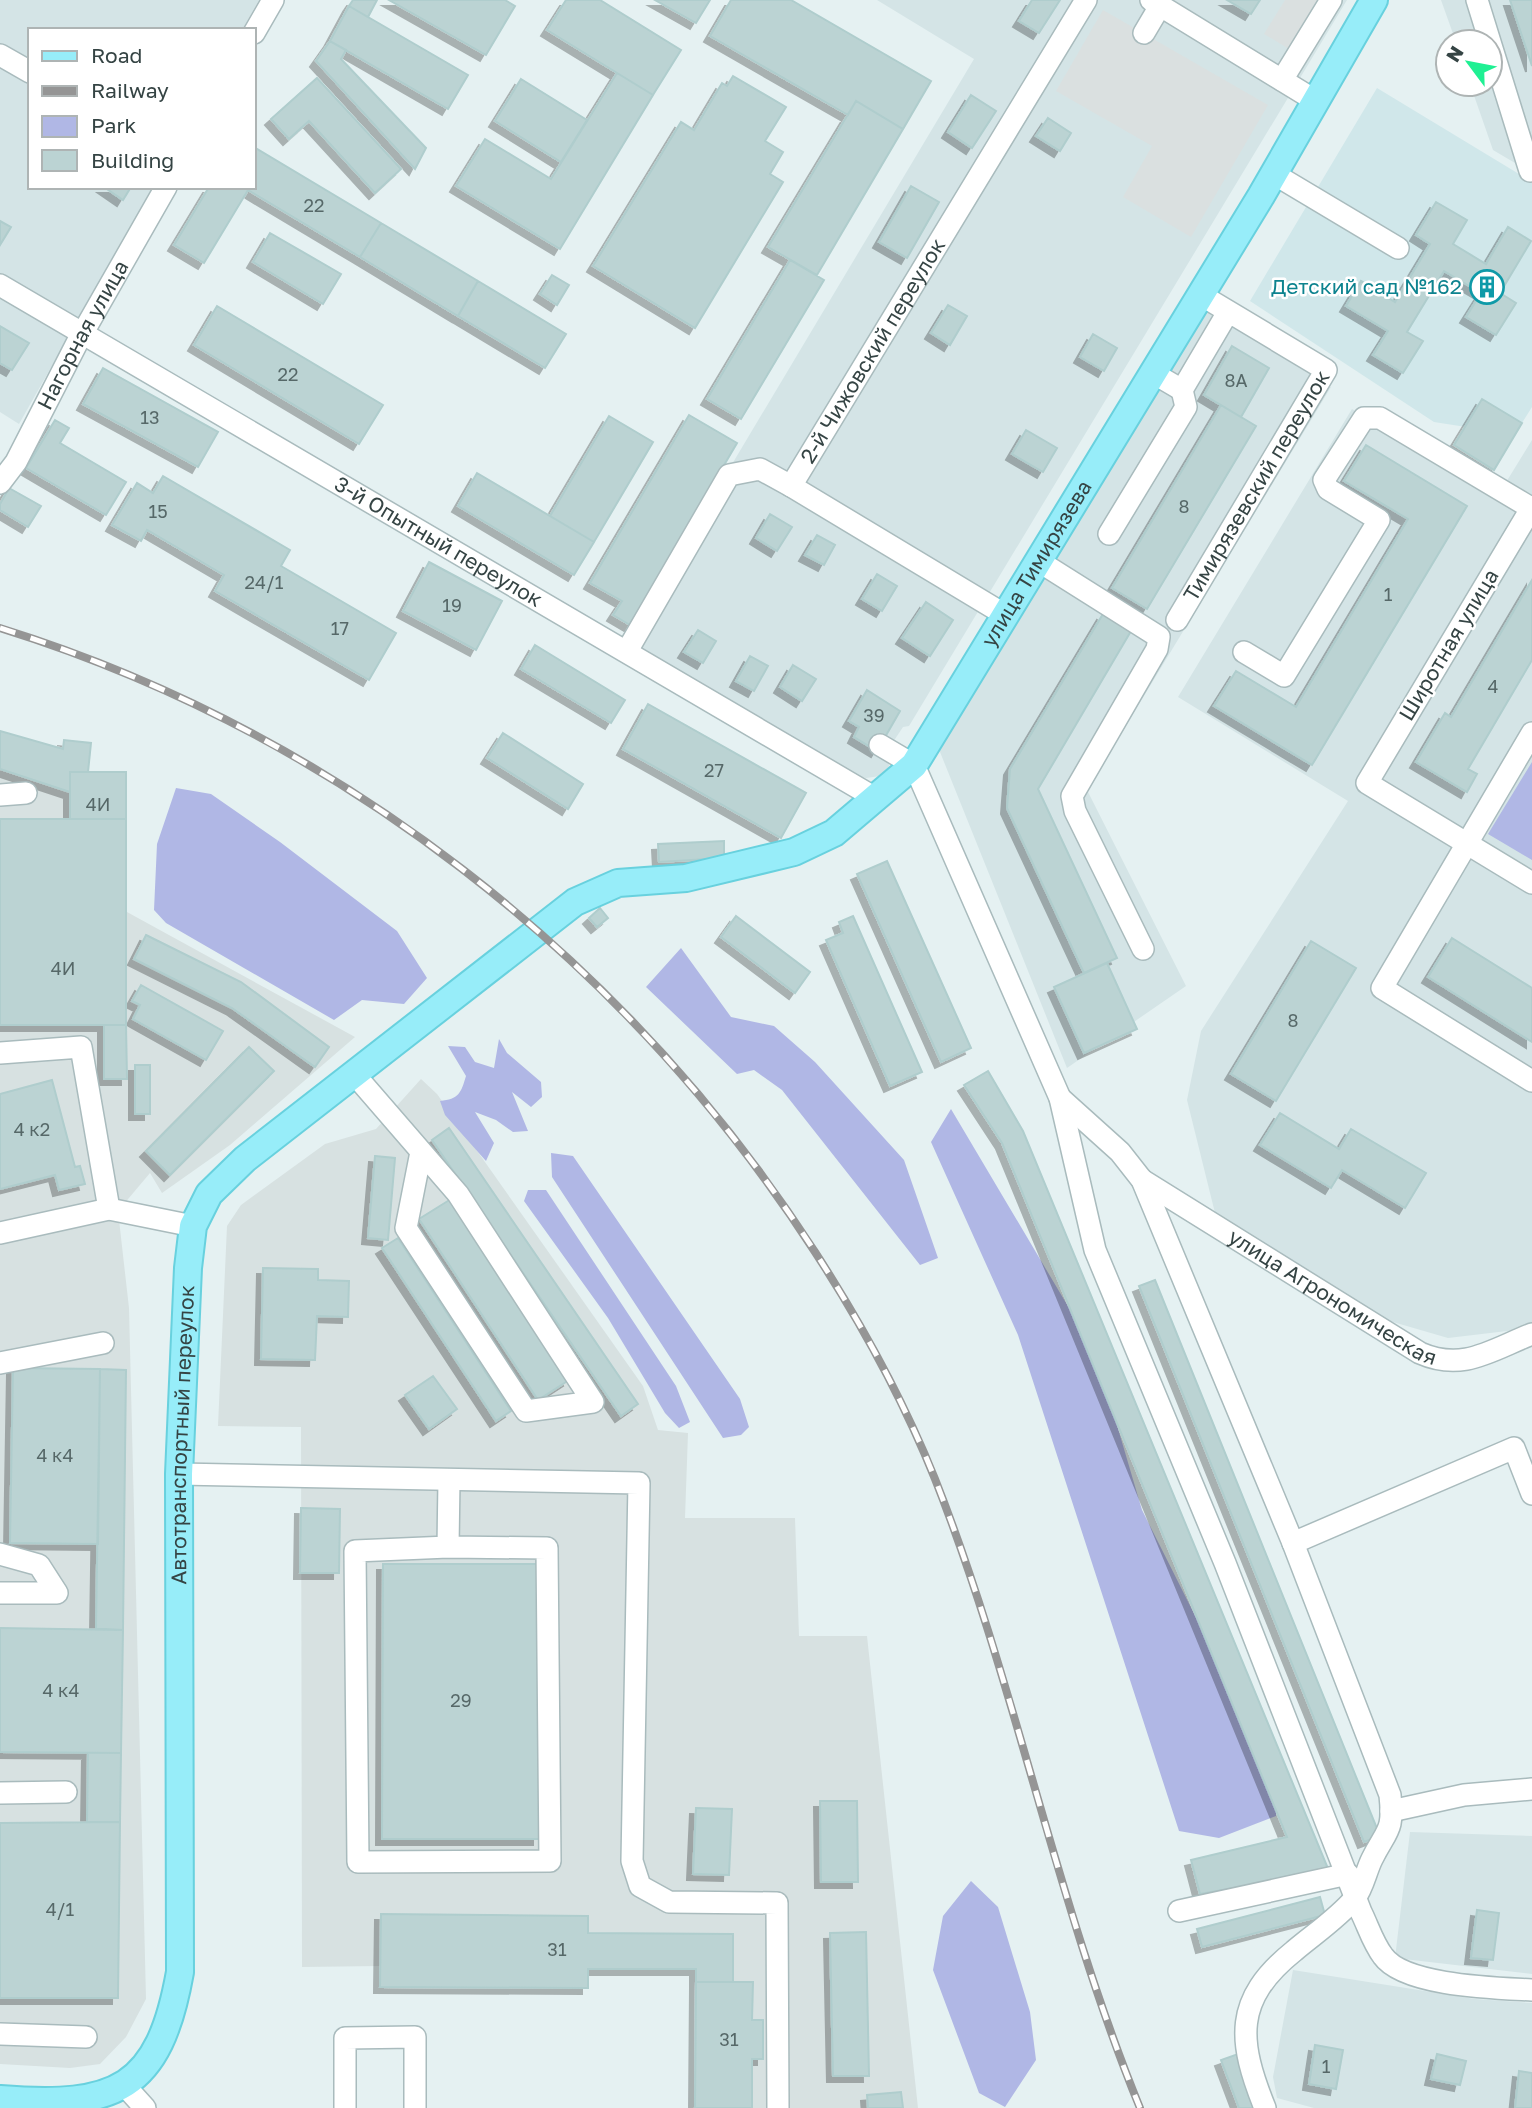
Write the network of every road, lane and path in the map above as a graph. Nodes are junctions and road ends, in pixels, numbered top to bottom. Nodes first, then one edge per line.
1 (273, 0) edge
2 (1086, 0) edge
3 (1331, 0) edge
4 (1374, 0) edge
5 (1478, 0) edge
6 (1156, 3) edge
7 (256, 30) edge
8 (1143, 33) dead end
9 (0, 55) edge
10 (28, 71) edge
11 (1282, 80) junction
12 (1316, 101) junction
13 (1530, 171) dead end
14 (1274, 174) junction
15 (165, 189) edge
16 (1398, 248) dead end
17 (0, 285) edge
18 (1201, 295) junction
19 (1228, 312) junction
20 (84, 331) junction
21 (1153, 373) junction
22 (1182, 390) junction
23 (1, 480) edge
24 (790, 486) junction
25 (1531, 508) edge
26 (1109, 534) dead end
27 (1040, 562) junction
28 (1007, 616) junction
29 (1177, 620) dead end
30 (627, 651) junction
31 (1244, 652) dead end
32 (1532, 733) edge
33 (880, 745) dead end
34 (914, 765) junction
35 (26, 793) dead end
36 (0, 795) edge
37 (877, 799) junction
38 (1466, 842) junction
39 (1532, 883) edge
40 (538, 929) joint
41 (1143, 950) dead end
42 (0, 1054) edge
43 (355, 1075) junction
44 (1532, 1081) edge
45 (1060, 1098) junction
46 (421, 1152) junction
47 (1142, 1180) junction
48 (109, 1209) junction
49 (194, 1226) junction
50 (0, 1233) edge
51 (1532, 1334) edge
52 (103, 1343) dead end
53 (0, 1363) edge
54 (179, 1474) junction
55 (449, 1479) junction
56 (1532, 1494) edge
57 (1293, 1543) junction
58 (448, 1547) junction
59 (0, 1555) edge
60 (0, 1593) edge
61 (1532, 1789) edge
62 (66, 1792) dead end
63 (0, 1793) edge
64 (1391, 1811) junction
65 (1348, 1874) junction
66 (1357, 1896) junction
67 (1179, 1911) dead end
68 (1532, 1990) edge
69 (0, 2034) edge
70 (86, 2037) dead end
71 (126, 2087) junction
72 (0, 2099) edge
73 (58, 2106) edge
74 (145, 2108) edge
75 (345, 2108) edge
76 (415, 2108) edge
77 (778, 2108) edge
78 (1265, 2108) edge

1 - 7 street
2 - 24 street, 2-й Чижовский переулок
3 - 11 street
4 - 12 main road, улица Тимирязева
5 - 13 street
6 - 8 street
6 - 11 street
9 - 10 street
11 - 12 street
12 - 14 main road, улица Тимирязева
14 - 16 street
14 - 18 main road, улица Тимирязева
15 - 20 street, Нагорная улица
17 - 20 street, 3-й Опытный переулок
18 - 19 street, Тимирязевский переулок
18 - 21 main road, улица Тимирязева
19 - 22 street
19 - 29 street, Тимирязевский переулок
20 - 23 street, Нагорная улица
20 - 30 street, 3-й Опытный переулок
21 - 22 street
21 - 27 main road, улица Тимирязева
22 - 26 street
24 - 28 street, 2-й Чижовский переулок
24 - 30 street
25 - 31 street
25 - 38 street, Широтная улица
27 - 28 main road, улица Тимирязева
27 - 41 street
28 - 34 main road, улица Тимирязева
30 - 37 street, 3-й Опытный переулок
32 - 38 street
33 - 34 street
34 - 37 main road, улица Тимирязева
34 - 45 street
35 - 36 street
37 - 40 main road, улица Тимирязева
38 - 39 street
38 - 44 street
40 - 43 main road, Автотранспортный переулок
42 - 48 street
43 - 46 street
43 - 49 main road, Автотранспортный переулок
45 - 47 street
45 - 65 street
46 - 46 street
47 - 51 street, улица Агрономическая
47 - 57 street
48 - 49 street
48 - 50 street
49 - 54 main road, Автотранспортный переулок
52 - 53 street
54 - 55 street
54 - 71 main road, Автотранспортный переулок
55 - 58 street
55 - 77 street
56 - 57 street
57 - 64 street
58 - 58 street
59 - 60 street
61 - 64 street
62 - 63 street
64 - 66 street
65 - 66 street
65 - 67 street
66 - 68 street
66 - 78 street
69 - 70 street
71 - 73 main road
71 - 74 street
72 - 73 main road
75 - 76 street

